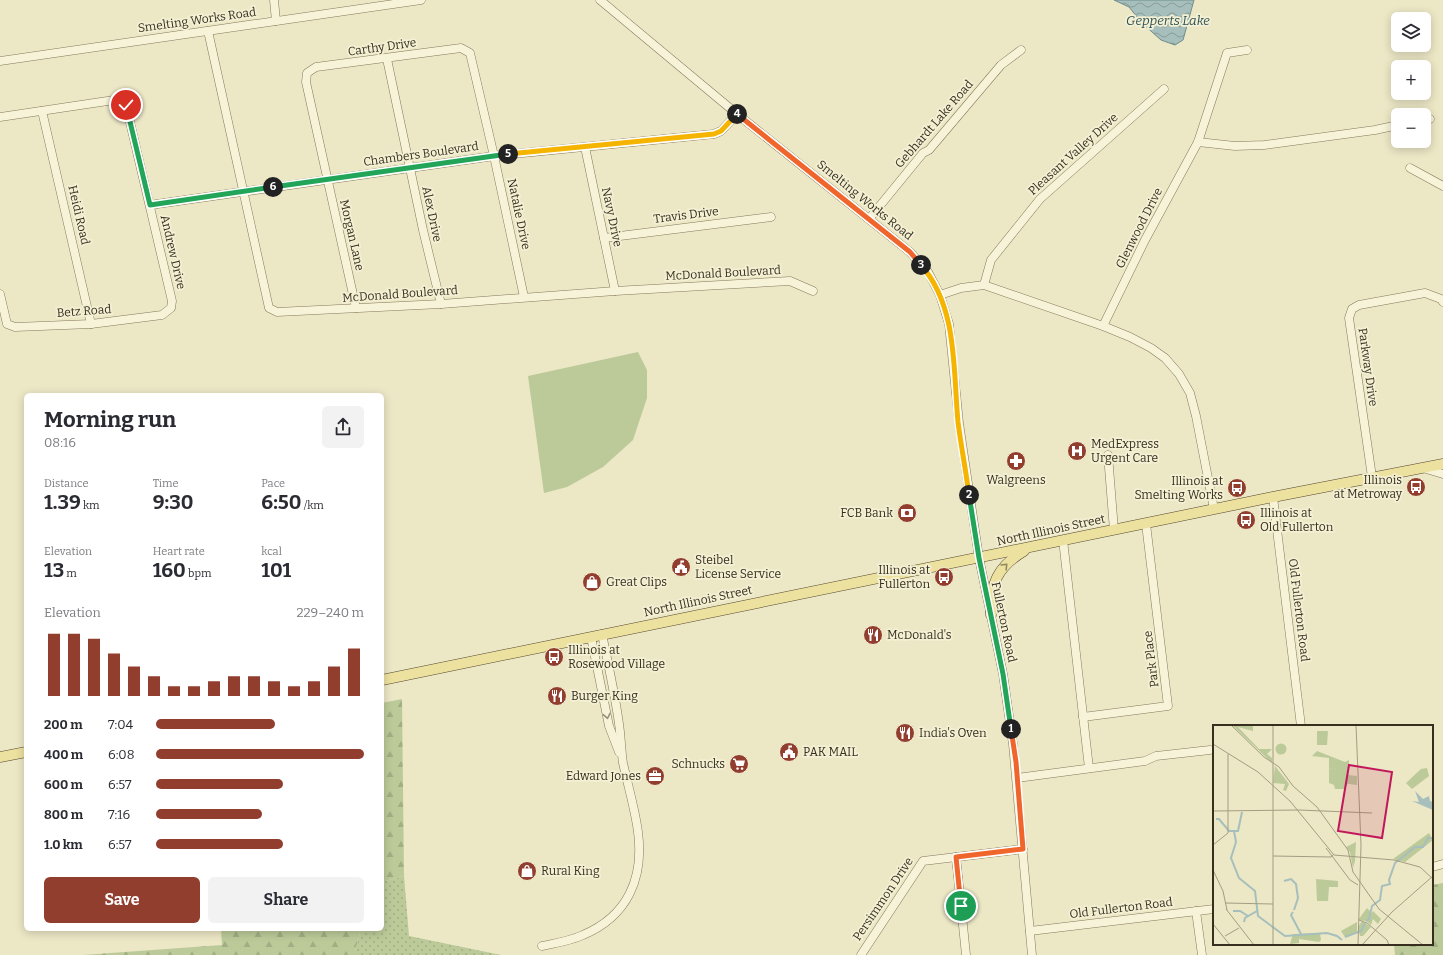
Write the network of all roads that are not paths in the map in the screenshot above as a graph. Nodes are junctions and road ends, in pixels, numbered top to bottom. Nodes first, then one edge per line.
1 (274, 0) edge
2 (421, 0) edge
3 (600, 0) edge
4 (276, 21) junction
5 (208, 31) junction
6 (460, 48) joint
7 (1021, 50) dead end
8 (1247, 50) dead end
9 (387, 58) junction
10 (0, 61) edge
11 (307, 73) joint
12 (1164, 89) dead end
13 (42, 111) junction
14 (737, 114) junction
15 (0, 117) edge
16 (1391, 127) edge
17 (1198, 142) junction
18 (585, 147) junction
19 (494, 156) junction
20 (410, 167) junction
21 (1410, 168) dead end
22 (327, 179) junction
23 (1443, 186) edge
24 (243, 191) junction
25 (150, 205) junction
26 (771, 216) dead end
27 (869, 219) junction
28 (604, 238) junction
29 (984, 285) junction
30 (615, 291) junction
31 (813, 291) dead end
32 (0, 294) edge
33 (940, 295) junction
34 (524, 297) junction
35 (1443, 298) edge
36 (441, 304) junction
37 (356, 308) junction
38 (162, 315) joint
39 (91, 324) junction
40 (1103, 326) junction
41 (1108, 455) dead end
42 (1443, 464) edge
43 (1422, 468) junction
44 (1443, 474) edge
45 (1372, 477) junction
46 (1273, 497) junction
47 (1214, 509) junction
48 (1146, 524) junction
49 (1114, 530) junction
50 (1063, 540) junction
51 (1032, 546) junction
52 (979, 558) junction
53 (991, 615) junction
54 (602, 634) junction
55 (591, 637) junction
56 (384, 680) edge
57 (1083, 718) junction
58 (1301, 725) edge
59 (1210, 750) dead end
60 (24, 752) edge
61 (0, 757) edge
62 (623, 762) junction
63 (1089, 768) junction
64 (1017, 778) junction
65 (1023, 849) junction
66 (956, 857) junction
67 (1443, 864) edge
68 (1433, 867) edge
69 (1213, 909) edge
70 (1196, 911) junction
71 (1030, 931) junction
72 (542, 946) dead end
73 (861, 955) edge
74 (966, 955) edge
75 (1032, 955) edge
76 (1202, 955) edge

1 - 4 street
2 - 4 street, Smelting Works Road
3 - 14 street, Smelting Works Road
4 - 5 street, Smelting Works Road
5 - 10 street, Smelting Works Road
5 - 24 street, McDonald Boulevard
6 - 9 street, Carthy Drive
6 - 19 street, Natalie Drive
7 - 27 street, Gebhardt Lake Road
8 - 17 street, Glenwood Drive
9 - 11 street, Carthy Drive
9 - 20 street, Alex Drive
11 - 22 street, Morgan Lane
12 - 29 street, Pleasant Valley Drive
13 - 15 street
13 - 25 street, Andrew Drive
13 - 39 street, Heidi Road
14 - 18 street, Chambers Boulevard
14 - 27 street, Smelting Works Road
16 - 17 street
17 - 40 street, Glenwood Drive
18 - 19 street, Chambers Boulevard
18 - 28 street, Navy Drive
19 - 20 street, Chambers Boulevard
19 - 34 street, Natalie Drive
20 - 22 street, Chambers Boulevard
20 - 36 street, Alex Drive
21 - 23 street
22 - 24 street, Chambers Boulevard
22 - 37 street, Morgan Lane
24 - 25 street, Chambers Boulevard
24 - 37 street, McDonald Boulevard
25 - 38 street, Andrew Drive
26 - 28 street, Travis Drive
27 - 33 street, Smelting Works Road
28 - 30 street, Navy Drive
29 - 33 street
29 - 40 street
30 - 31 street, McDonald Boulevard
30 - 34 street, McDonald Boulevard
32 - 39 street, Betz Road
33 - 52 street, Fullerton Road
34 - 36 street, McDonald Boulevard
35 - 45 street, Parkway Drive
36 - 37 street, McDonald Boulevard
38 - 39 street, Betz Road
40 - 47 street
41 - 49 street
42 - 43 main road, North Illinois Street
43 - 44 street
43 - 45 main road, North Illinois Street
45 - 46 main road, North Illinois Street
46 - 47 main road, North Illinois Street
46 - 58 street, Old Fullerton Road
47 - 48 main road, North Illinois Street
48 - 49 main road, North Illinois Street
48 - 57 street, Park Place
49 - 50 main road, North Illinois Street
50 - 51 main road, North Illinois Street
50 - 57 street
51 - 52 main road, North Illinois Street
53 -> 51 main road
52 - 53 street, Fullerton Road
52 - 54 main road, North Illinois Street
53 - 64 street, Fullerton Road
54 - 55 main road, North Illinois Street
54 - 62 street
55 - 56 main road, North Illinois Street
55 -> 62 street
57 - 63 street
59 - 63 street
60 - 61 main road
62 - 72 street
63 - 64 street
64 - 65 street, Fullerton Road
65 - 66 street, Persimmon Drive
65 - 71 street, Fullerton Road
66 - 73 street, Persimmon Drive
66 - 74 street
67 - 68 street
69 - 70 street, Old Fullerton Road
70 - 71 street, Old Fullerton Road
70 - 76 street
71 - 75 street, Fullerton Road

